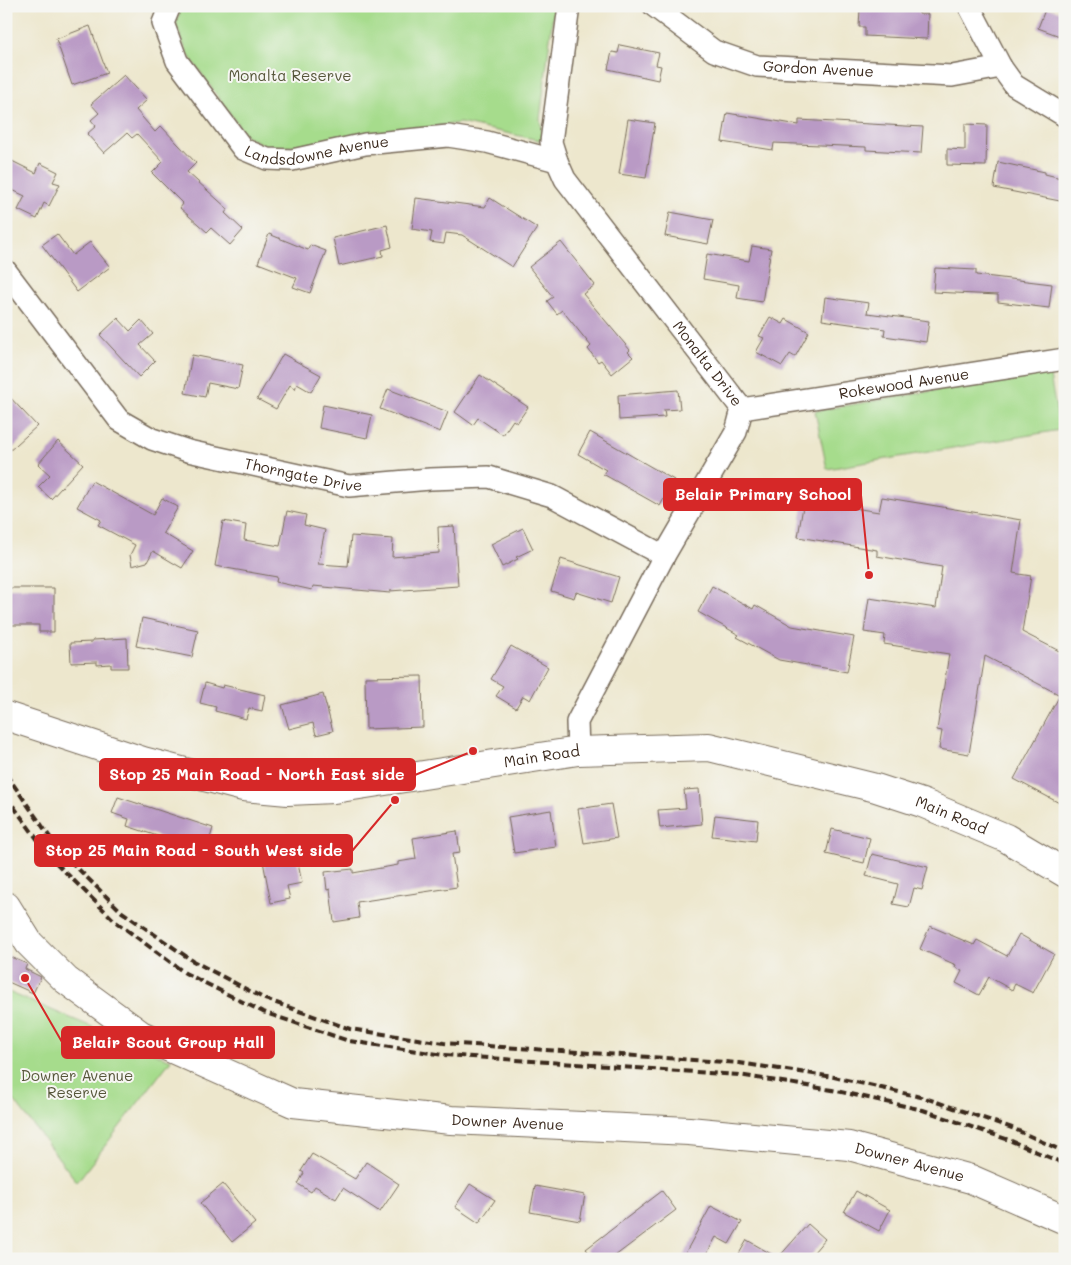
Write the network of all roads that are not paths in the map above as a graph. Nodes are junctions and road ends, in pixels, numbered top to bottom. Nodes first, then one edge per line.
1 (170, 6) edge
2 (569, 6) edge
3 (654, 6) edge
4 (969, 6) edge
5 (1002, 67) junction
6 (1065, 116) edge
7 (557, 161) junction
8 (6, 271) edge
9 (1065, 359) edge
10 (742, 409) junction
11 (664, 556) junction
12 (6, 716) edge
13 (578, 751) junction
14 (1065, 873) edge
15 (6, 906) edge
16 (1065, 1220) edge

1 - 7 street, Landsdowne Avenue
2 - 7 street, Monalta Drive
3 - 5 street, Gordon Avenue
4 - 5 street
5 - 6 street
7 - 10 street, Monalta Drive
8 - 11 street, Thorngate Drive
9 - 10 street, Rokewood Avenue
10 - 11 street, Monalta Drive
11 - 13 street, Monalta Drive
12 - 13 street, Main Road
13 - 14 street, Main Road
15 - 16 street, Downer Avenue

